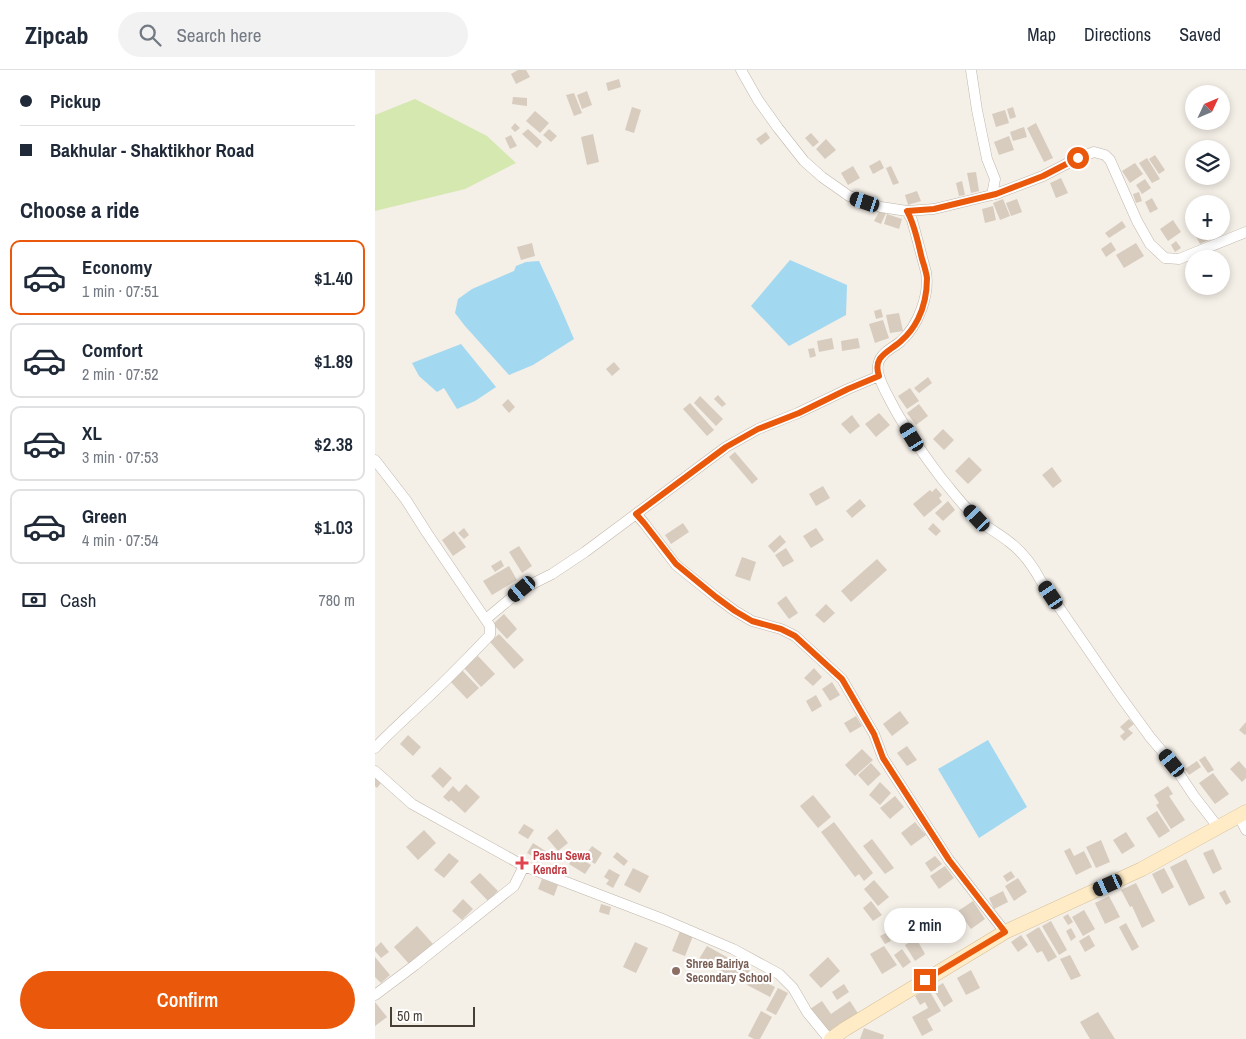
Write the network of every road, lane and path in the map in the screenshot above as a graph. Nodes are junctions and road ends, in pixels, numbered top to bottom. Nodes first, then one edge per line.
1 (741, 70) edge
2 (971, 70) edge
3 (992, 195) junction
4 (907, 211) junction
5 (1246, 232) edge
6 (879, 376) junction
7 (375, 460) edge
8 (636, 514) junction
9 (486, 619) junction
10 (375, 748) edge
11 (375, 771) edge
12 (1243, 814) edge
13 (1218, 827) junction
14 (1246, 830) edge
15 (524, 866) junction
16 (1005, 932) junction
17 (375, 995) edge
18 (830, 1039) edge

1 - 4 street
2 - 3 street
3 - 4 street
3 - 5 street
4 - 6 street
6 - 8 street
6 - 13 street
7 - 9 street
8 - 9 street
8 - 16 street
9 - 10 street
11 - 15 street
12 - 13 street
12 - 14 street
13 - 16 street
15 - 17 street
15 - 18 street
16 - 18 street

